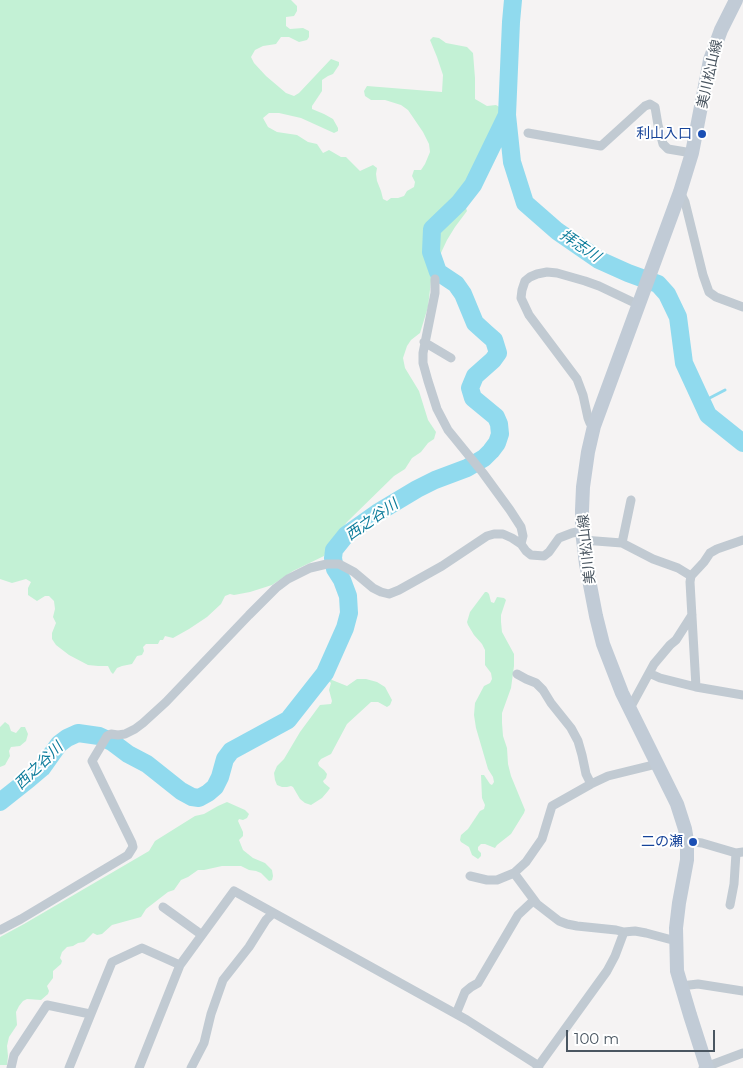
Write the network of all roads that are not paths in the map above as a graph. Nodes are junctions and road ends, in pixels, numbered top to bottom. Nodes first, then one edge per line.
1 (736, 0) edge
2 (528, 133) dead end
3 (692, 153) junction
4 (680, 192) junction
5 (435, 278) dead end
6 (639, 305) junction
7 (743, 307) edge
8 (424, 342) junction
9 (451, 358) dead end
10 (594, 426) junction
11 (631, 500) dead end
12 (583, 536) junction
13 (743, 540) edge
14 (622, 543) junction
15 (521, 544) junction
16 (691, 576) junction
17 (692, 615) junction
18 (649, 673) junction
19 (517, 674) dead end
20 (696, 687) junction
21 (743, 695) edge
22 (629, 710) junction
23 (657, 764) junction
24 (591, 784) junction
25 (687, 841) junction
26 (740, 853) edge
27 (514, 873) junction
28 (470, 876) dead end
29 (534, 900) junction
30 (730, 905) dead end
31 (163, 908) dead end
32 (273, 913) junction
33 (0, 930) edge
34 (624, 932) junction
35 (202, 935) junction
36 (676, 941) junction
37 (180, 965) junction
38 (681, 986) junction
39 (743, 991) edge
40 (90, 1014) junction
41 (456, 1014) junction
42 (743, 1053) edge
43 (538, 1067) edge
44 (11, 1068) edge
45 (69, 1068) edge
46 (139, 1068) edge
47 (191, 1068) edge
48 (705, 1068) edge

1 - 3 main road, 美川松山線
2 - 3 street
3 - 4 main road, 美川松山線
4 - 6 main road, 美川松山線
4 - 7 street
5 - 8 street
6 - 10 main road, 美川松山線
6 - 10 street
8 - 9 street
8 - 15 street
10 - 12 main road, 美川松山線
11 - 14 street
12 - 14 street
12 - 15 street
12 - 22 main road, 美川松山線
13 - 16 street
14 - 16 street
15 - 33 street
16 - 17 street
17 - 18 street
17 - 20 street
18 - 20 street
18 - 22 street
19 - 24 street
20 - 21 street
22 - 23 main road, 美川松山線
23 - 24 street
23 - 25 main road, 美川松山線
24 - 27 street
25 - 26 street
25 - 36 main road, 美川松山線
26 - 30 street
27 - 28 street
27 - 29 street
29 - 34 street
29 - 41 street
31 - 35 street
32 - 35 street
32 - 41 street
32 - 47 street
34 - 36 street
34 - 43 street
35 - 37 street
36 - 38 main road, 美川松山線
37 - 40 street
37 - 46 street
38 - 39 street
38 - 48 main road, 美川松山線
40 - 44 street
40 - 45 street
41 - 43 street
42 - 48 street

